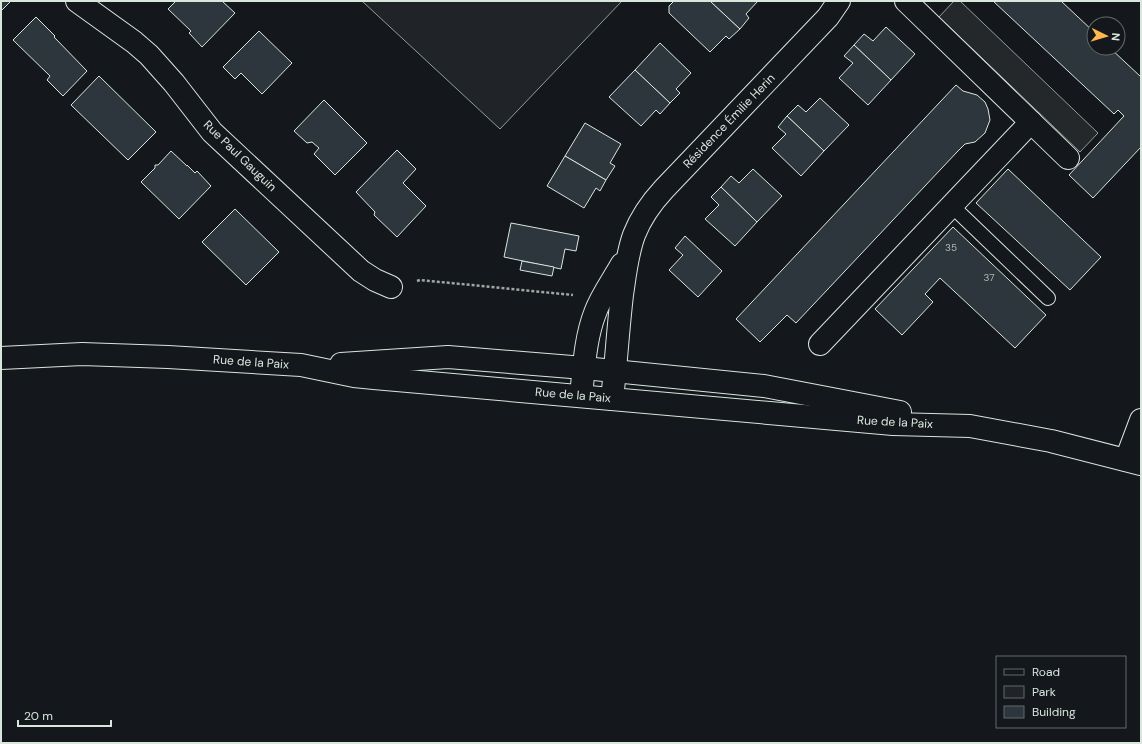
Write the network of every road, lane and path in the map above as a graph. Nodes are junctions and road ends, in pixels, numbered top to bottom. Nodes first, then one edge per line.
1 (77, 1) edge
2 (840, 1) edge
3 (906, 1) edge
4 (1031, 122) junction
5 (1068, 158) dead end
6 (952, 205) junction
7 (630, 248) junction
8 (392, 287) joint
9 (603, 297) junction
10 (1048, 298) dead end
11 (820, 344) dead end
12 (1, 358) edge
13 (301, 365) junction
14 (584, 368) junction
15 (615, 371) junction
16 (581, 396) junction
17 (612, 399) junction
18 (1141, 420) edge
19 (970, 426) junction
20 (1134, 462) edge

1 - 8 main road, Rue Paul Gauguin
2 - 7 main road, Résidence Émilie Herin
3 - 4 main road
4 - 5 main road
4 - 6 main road
6 - 10 lane
6 - 11 main road
7 - 9 main road, Résidence Émilie Herin
7 - 15 main road, Résidence Émilie Herin
8 - 9 path
9 - 14 main road, Résidence Émilie Herin
12 - 13 main road, Rue de la Paix
13 - 14 main road
13 - 16 main road, Rue de la Paix
14 - 15 main road
14 - 16 main road, Résidence Émilie Herin
15 - 17 main road, Résidence Émilie Herin
15 - 19 main road
16 - 17 main road, Rue de la Paix
17 - 19 main road, Rue de la Paix
18 - 20 main road
19 - 20 main road, Rue de la Paix

